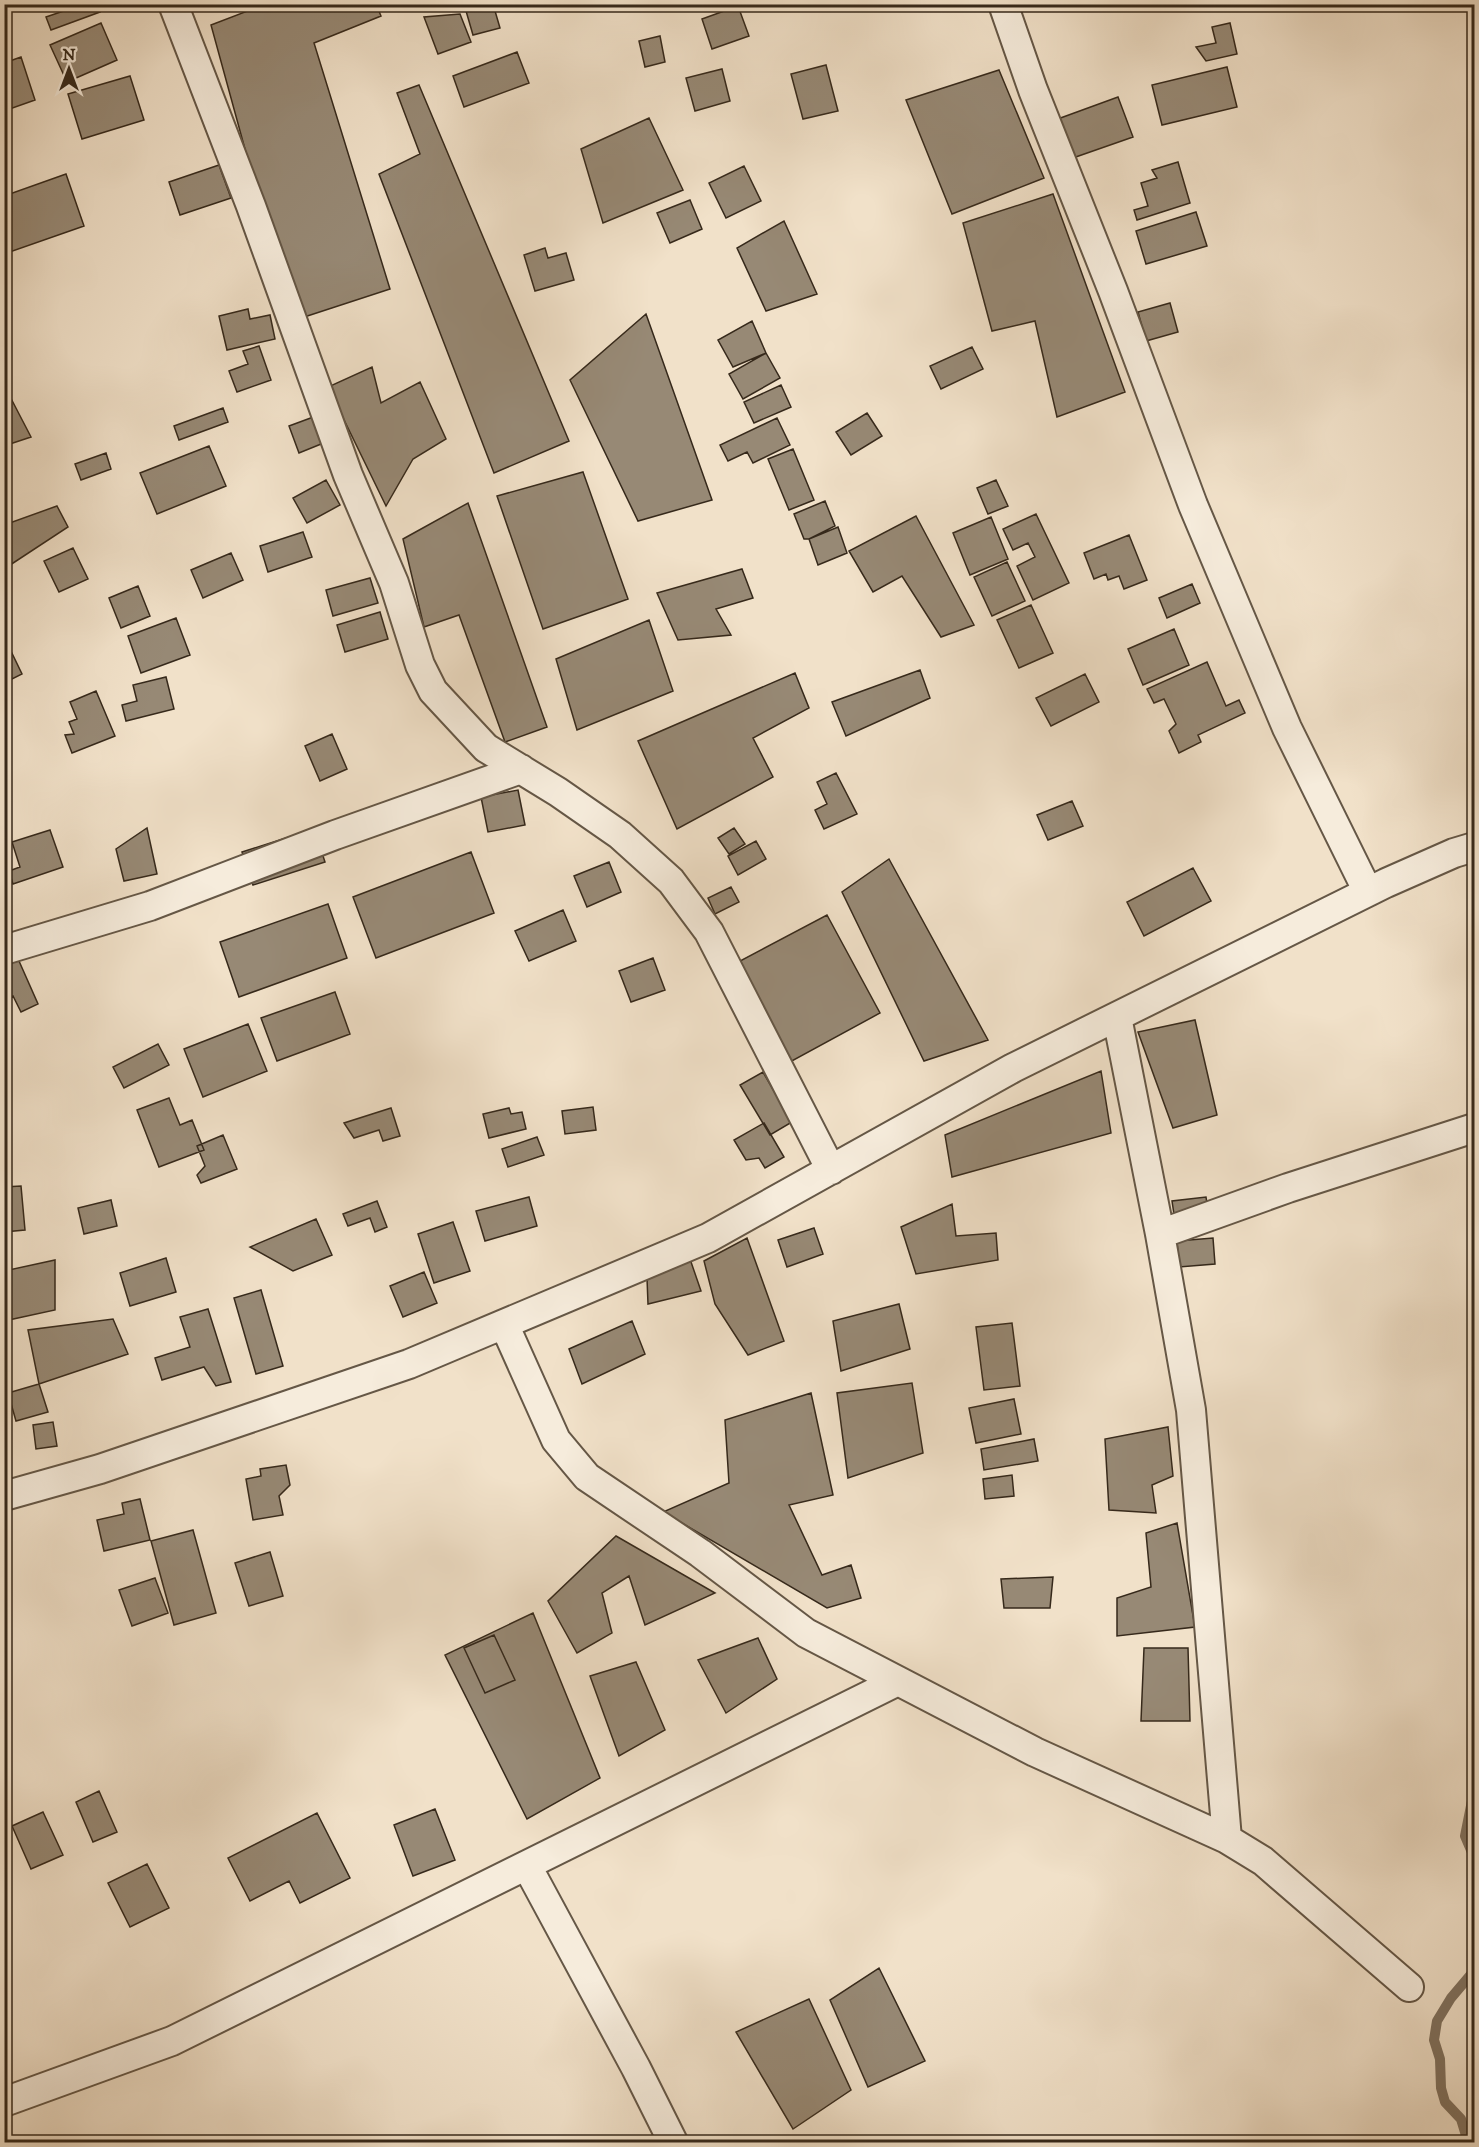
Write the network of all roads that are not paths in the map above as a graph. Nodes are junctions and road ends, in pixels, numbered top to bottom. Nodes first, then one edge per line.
1 (173, 4) edge
2 (1003, 4) edge
3 (520, 769) junction
4 (1474, 847) edge
5 (1368, 892) junction
6 (4, 950) edge
7 (1117, 1017) junction
8 (1474, 1128) edge
9 (831, 1170) junction
10 (1160, 1234) junction
11 (504, 1324) junction
12 (4, 1497) edge
13 (898, 1681) junction
14 (1227, 1839) junction
15 (527, 1866) junction
16 (1409, 1987) dead end
17 (4, 2102) edge
18 (673, 2142) edge

1 - 3 street
2 - 5 street
3 - 6 street
3 - 9 street
4 - 5 street
5 - 7 street
7 - 9 street
7 - 10 street
8 - 10 street
9 - 11 street
10 - 14 street
11 - 12 street
11 - 13 street
13 - 14 street
13 - 15 street
14 - 16 street
15 - 17 street
15 - 18 street

